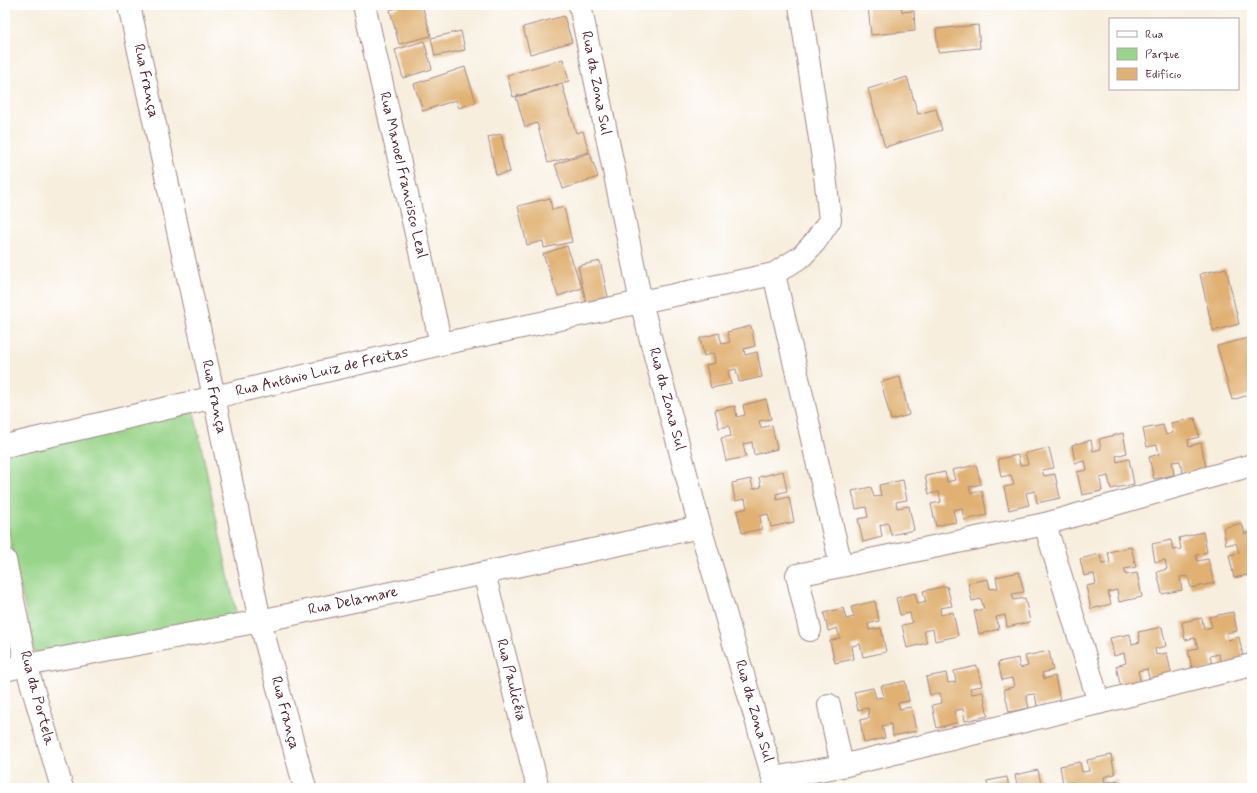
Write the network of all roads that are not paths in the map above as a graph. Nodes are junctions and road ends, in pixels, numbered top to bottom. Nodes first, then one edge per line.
1 (129, 5) edge
2 (364, 5) edge
3 (580, 5) edge
4 (800, 5) edge
5 (774, 274) junction
6 (641, 302) junction
7 (441, 344) junction
8 (214, 397) junction
9 (5, 446) edge
10 (1252, 465) edge
11 (1045, 524) junction
12 (700, 527) junction
13 (5, 560) edge
14 (841, 565) junction
15 (484, 573) junction
16 (260, 622) junction
17 (810, 630) dead end
18 (26, 665) junction
19 (1252, 665) edge
20 (5, 670) edge
21 (1100, 704) junction
22 (829, 705) dead end
23 (842, 766) junction
24 (774, 783) edge
25 (62, 788) edge
26 (305, 788) edge
27 (538, 788) edge

1 - 8 street, Rua França
2 - 7 street, Rua Manoel Francisco Leal
3 - 6 street, Rua da Zona Sul
4 - 5 street
5 - 6 street, Rua Antônio Luiz de Freitas
5 - 14 street
6 - 7 street, Rua Antônio Luiz de Freitas
6 - 12 street, Rua da Zona Sul
7 - 8 street, Rua Antônio Luiz de Freitas
8 - 9 street, Rua Antônio Luiz de Freitas
8 - 16 street, Rua França
10 - 11 street
11 - 14 street
11 - 21 street
12 - 15 street, Rua Delamare
12 - 24 street, Rua da Zona Sul
13 - 18 street, Rua da Portela
14 - 17 street
15 - 16 street, Rua Delamare
15 - 27 street, Rua Paulicéia
16 - 18 street, Rua Delamare
16 - 26 street, Rua França
18 - 20 street, Rua Delamare
18 - 25 street, Rua da Portela
19 - 21 street
21 - 23 street
22 - 23 street
23 - 24 street

